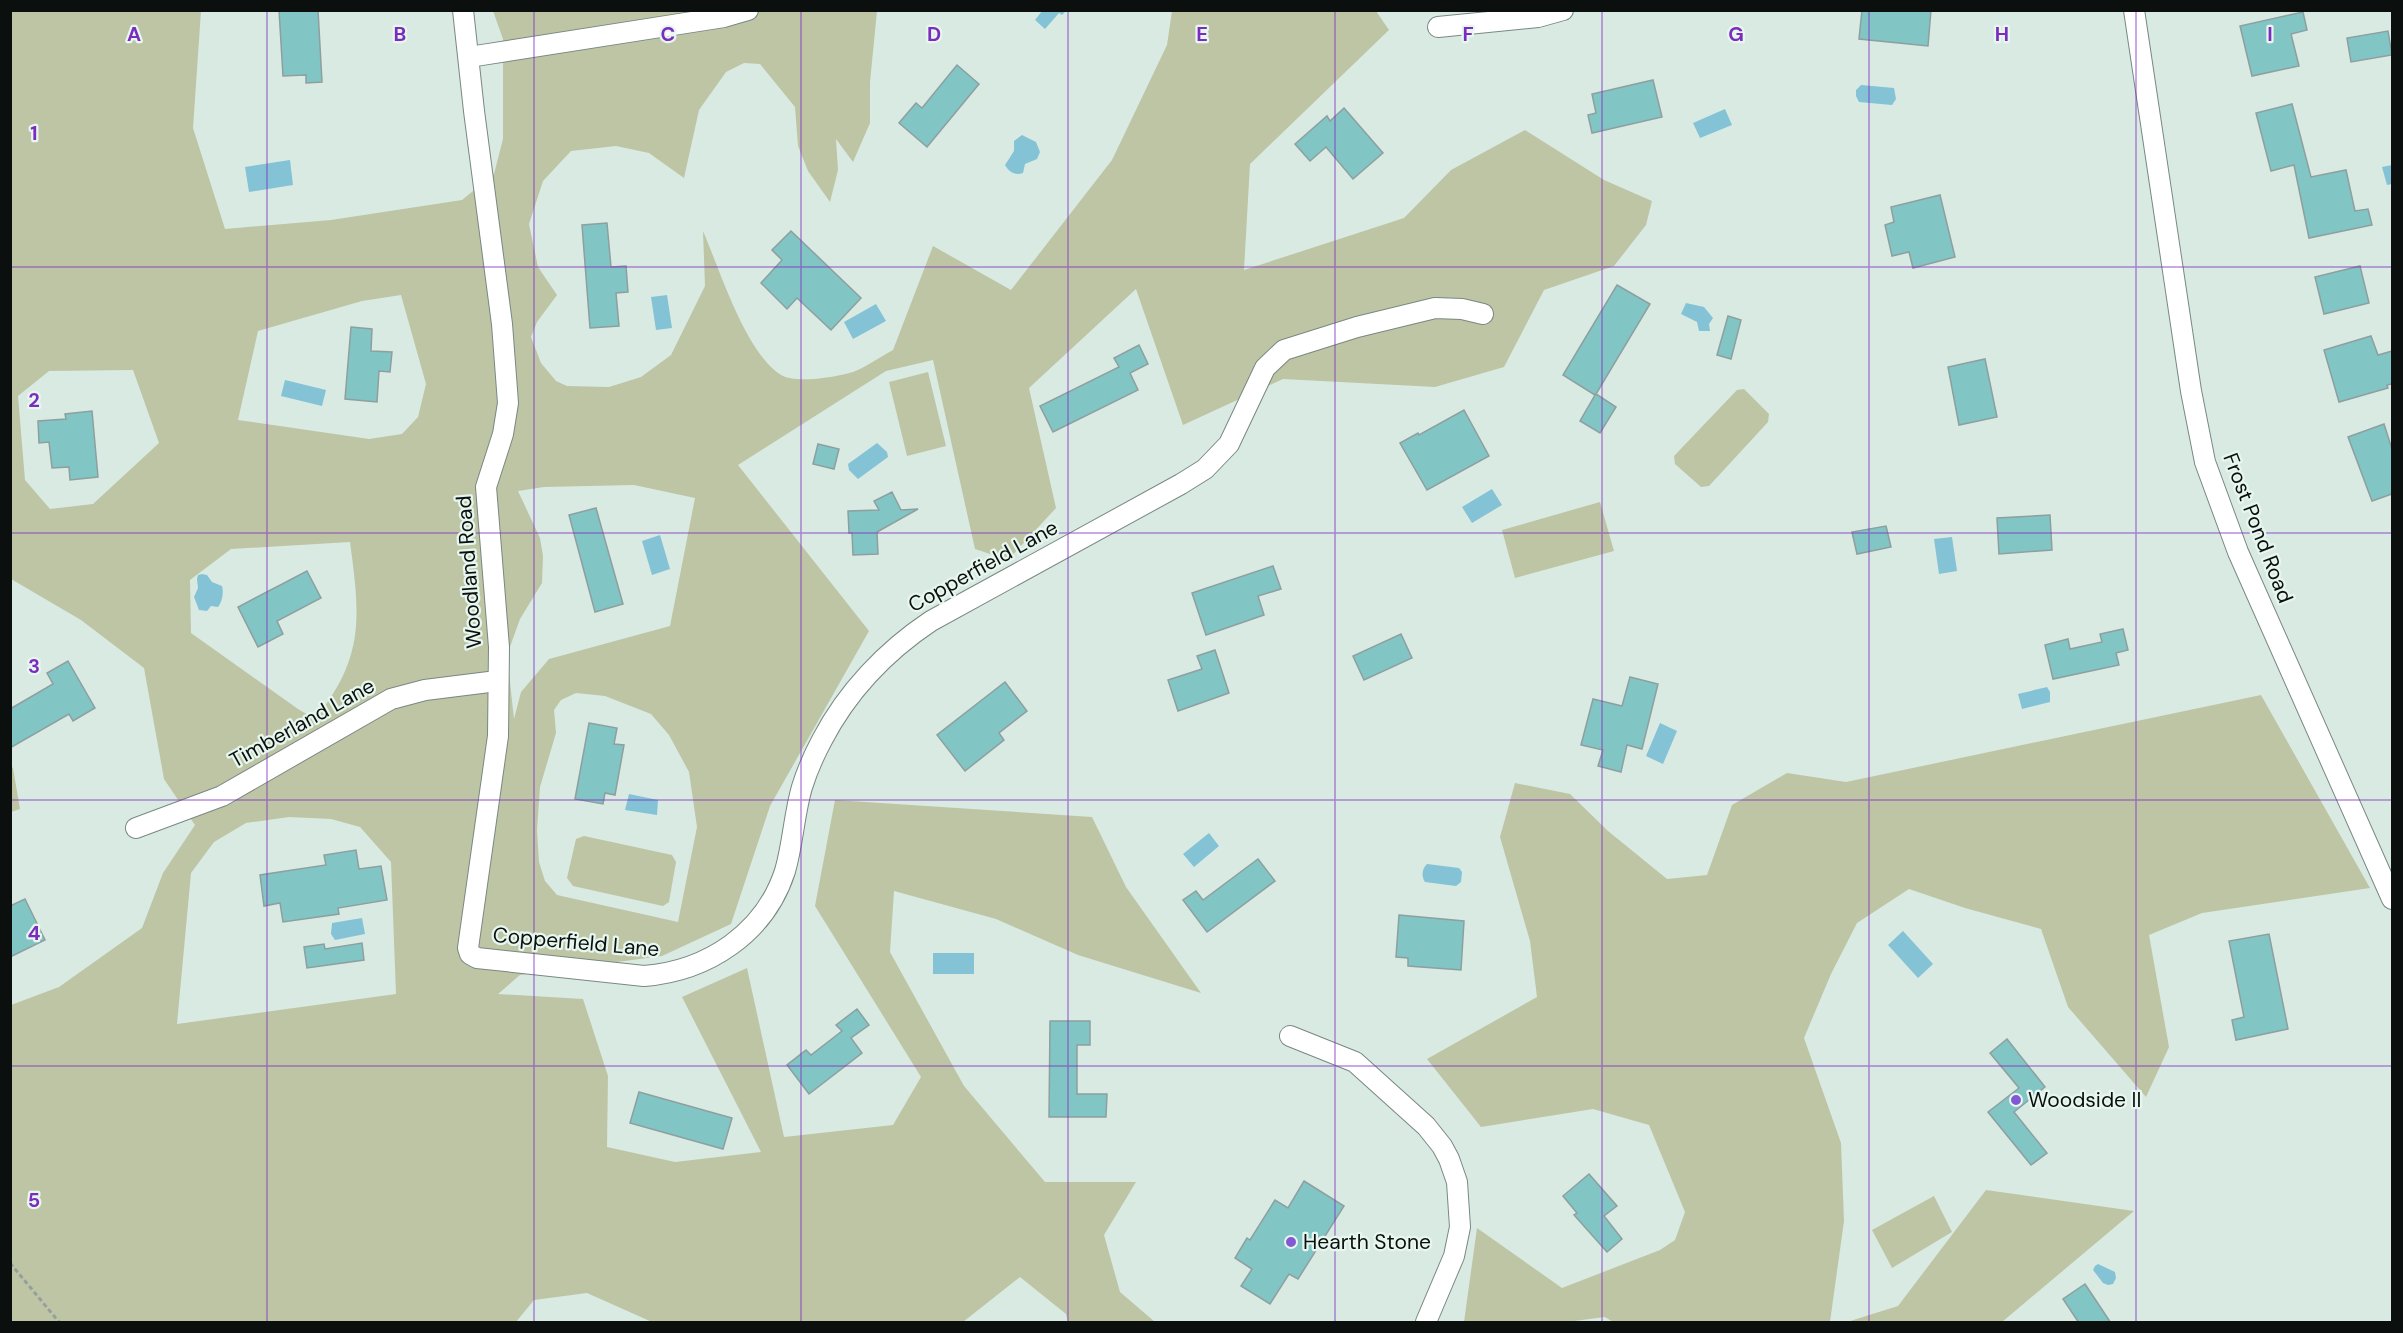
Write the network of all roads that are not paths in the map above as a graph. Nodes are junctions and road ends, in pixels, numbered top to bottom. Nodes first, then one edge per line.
1 (463, 10) edge
2 (748, 10) edge
3 (1563, 10) edge
4 (2134, 10) edge
5 (1438, 27) dead end
6 (470, 57) junction
7 (1483, 314) dead end
8 (497, 681) junction
9 (136, 828) dead end
10 (2392, 899) edge
11 (470, 954) joint
12 (1290, 1036) dead end
13 (1426, 1323) edge

1 - 6 street, Woodland Road
2 - 6 street
3 - 5 street
4 - 10 street, Frost Pond Road
6 - 8 street, Woodland Road
7 - 11 street, Copperfield Lane
8 - 9 street, Timberland Lane
8 - 11 street, Woodland Road
12 - 13 street

